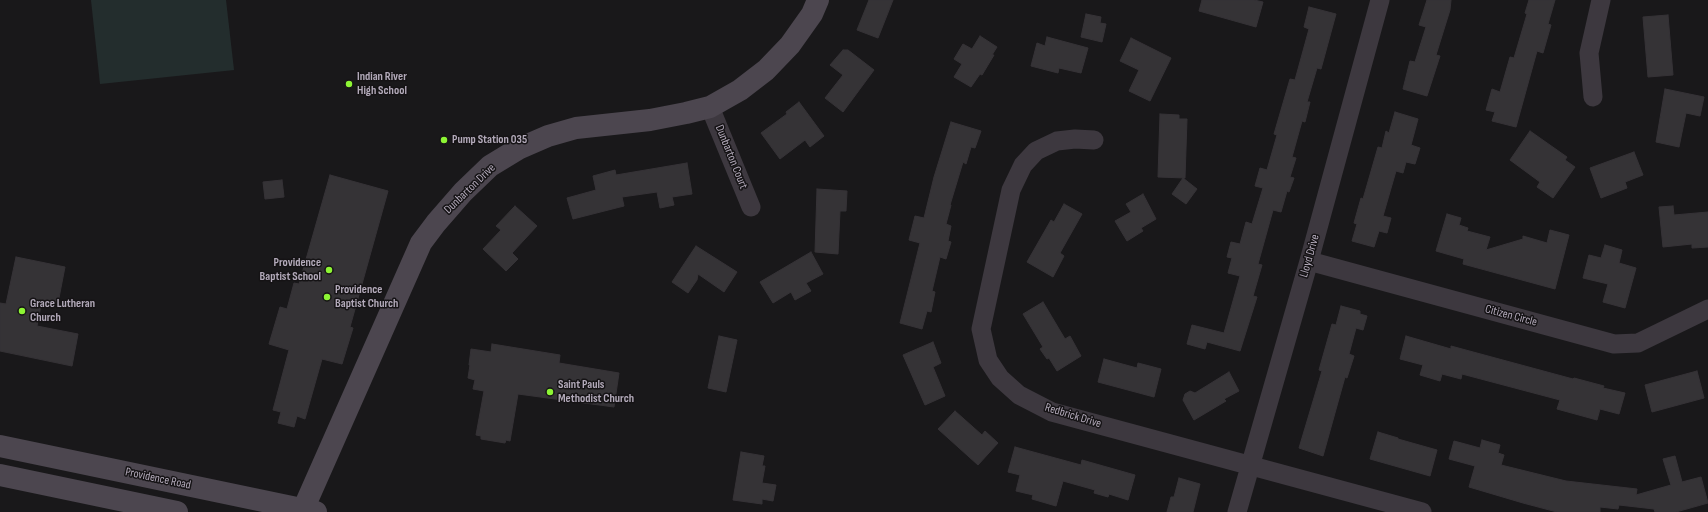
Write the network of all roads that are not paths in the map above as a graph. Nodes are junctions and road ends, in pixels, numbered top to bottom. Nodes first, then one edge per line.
1 (818, 0) edge
2 (1380, 0) edge
3 (1601, 0) edge
4 (1593, 97) dead end
5 (710, 107) junction
6 (1094, 140) dead end
7 (751, 207) dead end
8 (1309, 261) junction
9 (1708, 309) edge
10 (0, 446) edge
11 (1250, 465) junction
12 (0, 475) edge
13 (307, 511) edge
14 (177, 512) edge
15 (1237, 512) edge
16 (1422, 512) edge

1 - 5 street, Dunbarton Drive
2 - 8 street, Lloyd Drive
3 - 4 street
5 - 7 street, Dunbarton Court
5 - 13 street, Dunbarton Drive
6 - 11 street, Redbrick Drive
8 - 9 street, Citizen Circle
8 - 11 street, Lloyd Drive
10 - 13 street, Providence Road
11 - 15 street, Lloyd Drive
11 - 16 street, Redbrick Drive
12 - 14 street

